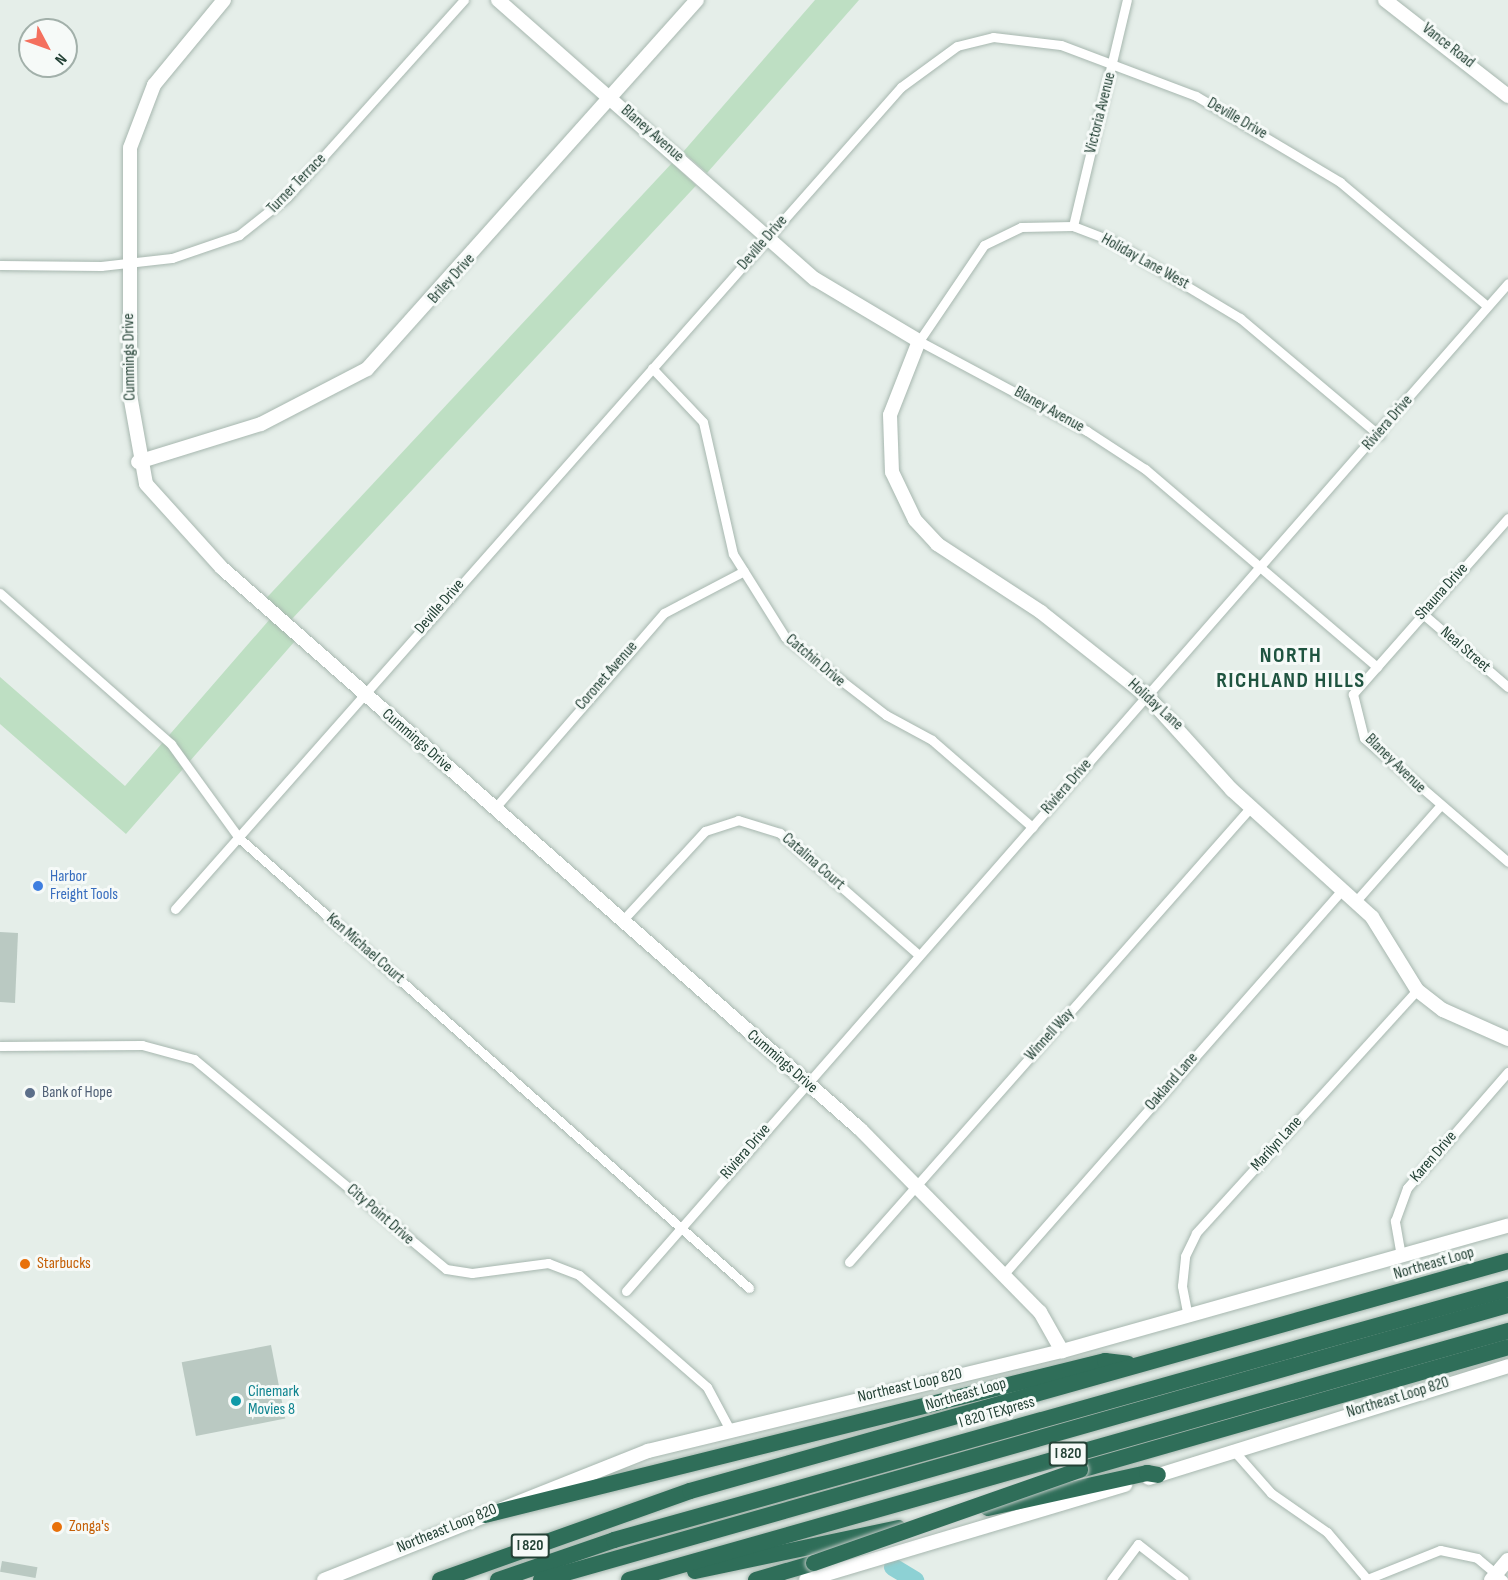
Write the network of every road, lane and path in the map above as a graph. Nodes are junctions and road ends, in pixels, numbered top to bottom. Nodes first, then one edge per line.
1 (224, 0) edge
2 (464, 0) edge
3 (498, 0) edge
4 (697, 0) edge
5 (1127, 0) edge
6 (1385, 0) edge
7 (1114, 60) junction
8 (1508, 96) edge
9 (611, 98) junction
10 (1073, 226) junction
11 (768, 237) junction
12 (128, 263) junction
13 (0, 265) edge
14 (1508, 283) edge
15 (1487, 306) junction
16 (919, 341) junction
17 (652, 368) junction
18 (1379, 435) junction
19 (138, 462) junction
20 (1508, 518) edge
21 (1259, 568) junction
22 (744, 571) junction
23 (0, 593) edge
24 (1423, 614) junction
25 (1377, 667) junction
26 (1508, 687) edge
27 (364, 694) junction
28 (1147, 696) junction
29 (1440, 806) junction
30 (1251, 807) junction
31 (494, 809) junction
32 (1032, 827) junction
33 (239, 838) junction
34 (1508, 862) edge
35 (1342, 890) junction
36 (1355, 902) junction
37 (174, 909) dead end
38 (621, 922) junction
39 (919, 955) junction
40 (1417, 990) junction
41 (1508, 1039) edge
42 (0, 1046) edge
43 (1508, 1072) edge
44 (806, 1082) junction
45 (915, 1188) junction
46 (681, 1226) junction
47 (1508, 1226) edge
48 (1401, 1256) junction
49 (849, 1262) dead end
50 (1508, 1262) edge
51 (1003, 1275) junction
52 (749, 1288) dead end
53 (1508, 1289) edge
54 (626, 1292) dead end
55 (1508, 1305) edge
56 (1188, 1317) junction
57 (1508, 1331) edge
58 (1508, 1347) edge
59 (1062, 1351) junction
60 (1135, 1365) junction
61 (1508, 1366) edge
62 (729, 1428) junction
63 (1234, 1451) junction
64 (1158, 1475) junction
65 (484, 1515) junction
66 (1508, 1560) edge
67 (820, 1568) junction
68 (1497, 1578) edge
69 (324, 1580) edge
70 (440, 1580) edge
71 (498, 1580) edge
72 (541, 1580) edge
73 (629, 1580) edge
74 (656, 1580) edge
75 (756, 1580) edge
76 (806, 1580) edge
77 (1110, 1580) edge
78 (1184, 1580) edge
79 (1366, 1580) edge

1 - 12 street, Cummings Drive
2 - 12 street, Turner Terrace
3 - 9 street, Blaney Avenue
4 - 9 street, Briley Drive
5 - 7 street, Victoria Avenue
6 - 8 street, Vance Road
7 - 10 street, Victoria Avenue
7 - 11 street, Deville Drive
7 - 15 street, Deville Drive
9 - 11 street, Blaney Avenue
9 - 19 street, Briley Drive
10 - 16 street, Holiday Lane West
10 - 18 street, Holiday Lane West
11 - 16 street, Blaney Avenue
11 - 17 street, Deville Drive
12 - 13 street, Turner Terrace
12 - 19 street, Cummings Drive
14 - 15 street, Riviera Drive
15 - 18 street, Riviera Drive
16 - 21 street, Blaney Avenue
16 - 28 street, Holiday Lane
17 - 22 street, Catchin Drive
17 - 27 street, Deville Drive
18 - 21 street, Riviera Drive
19 - 27 street, Cummings Drive
20 - 24 street, Shauna Drive
21 - 25 street, Blaney Avenue
21 - 28 street, Riviera Drive
22 - 31 street, Coronet Avenue
22 - 32 street, Catchin Drive
23 - 33 street, Ken Michael Court
24 - 25 street, Shauna Drive
24 - 26 street, Neal Street
25 - 29 street, Blaney Avenue
27 - 31 street, Cummings Drive
27 - 33 street, Deville Drive
28 - 30 street, Holiday Lane
28 - 32 street, Riviera Drive
29 - 34 street, Blaney Avenue
29 - 36 street
30 - 35 street, Holiday Lane
30 - 45 street, Winnell Way
31 - 38 street, Cummings Drive
32 - 39 street, Riviera Drive
33 - 37 street, Deville Drive
33 - 46 street, Ken Michael Court
35 - 36 street, Holiday Lane
35 - 51 street, Oakland Lane
36 - 40 street, Holiday Lane
38 - 39 street, Catalina Court
38 - 44 street, Cummings Drive
39 - 44 street, Riviera Drive
40 - 41 street, Holiday Lane
40 - 56 street, Marilyn Lane
42 - 62 street, City Point Drive
43 - 48 street, Karen Drive
44 - 45 street, Cummings Drive
44 - 46 street, Riviera Drive
45 - 49 street, Winnell Way
45 - 51 street, Cummings Drive
46 - 52 street, Ken Michael Court
46 - 54 street, Riviera Drive
47 - 48 street, Northeast Loop 820
48 - 56 street, Northeast Loop 820
50 - 60 highway, Northeast Loop / I 820
51 - 59 street, Cummings Drive
53 - 71 highway, I 820 TEXpress
55 - 72 highway, I 820 TEXpress
56 - 59 street, Northeast Loop 820
57 - 73 highway, I 820
58 - 67 highway, bridge
59 - 62 street, Northeast Loop 820
60 - 65 highway
60 - 70 highway, Northeast Loop / I 820
61 - 63 street, Northeast Loop 820
62 - 65 street, Northeast Loop 820
63 - 64 street, Northeast Loop 820
63 - 79 street
64 - 67 street, Northeast Loop 820
64 - 74 highway
65 - 69 street, Northeast Loop 820
66 - 68 street
67 - 75 highway
67 - 76 street, Northeast Loop 820
68 - 79 street
77 - 78 street

